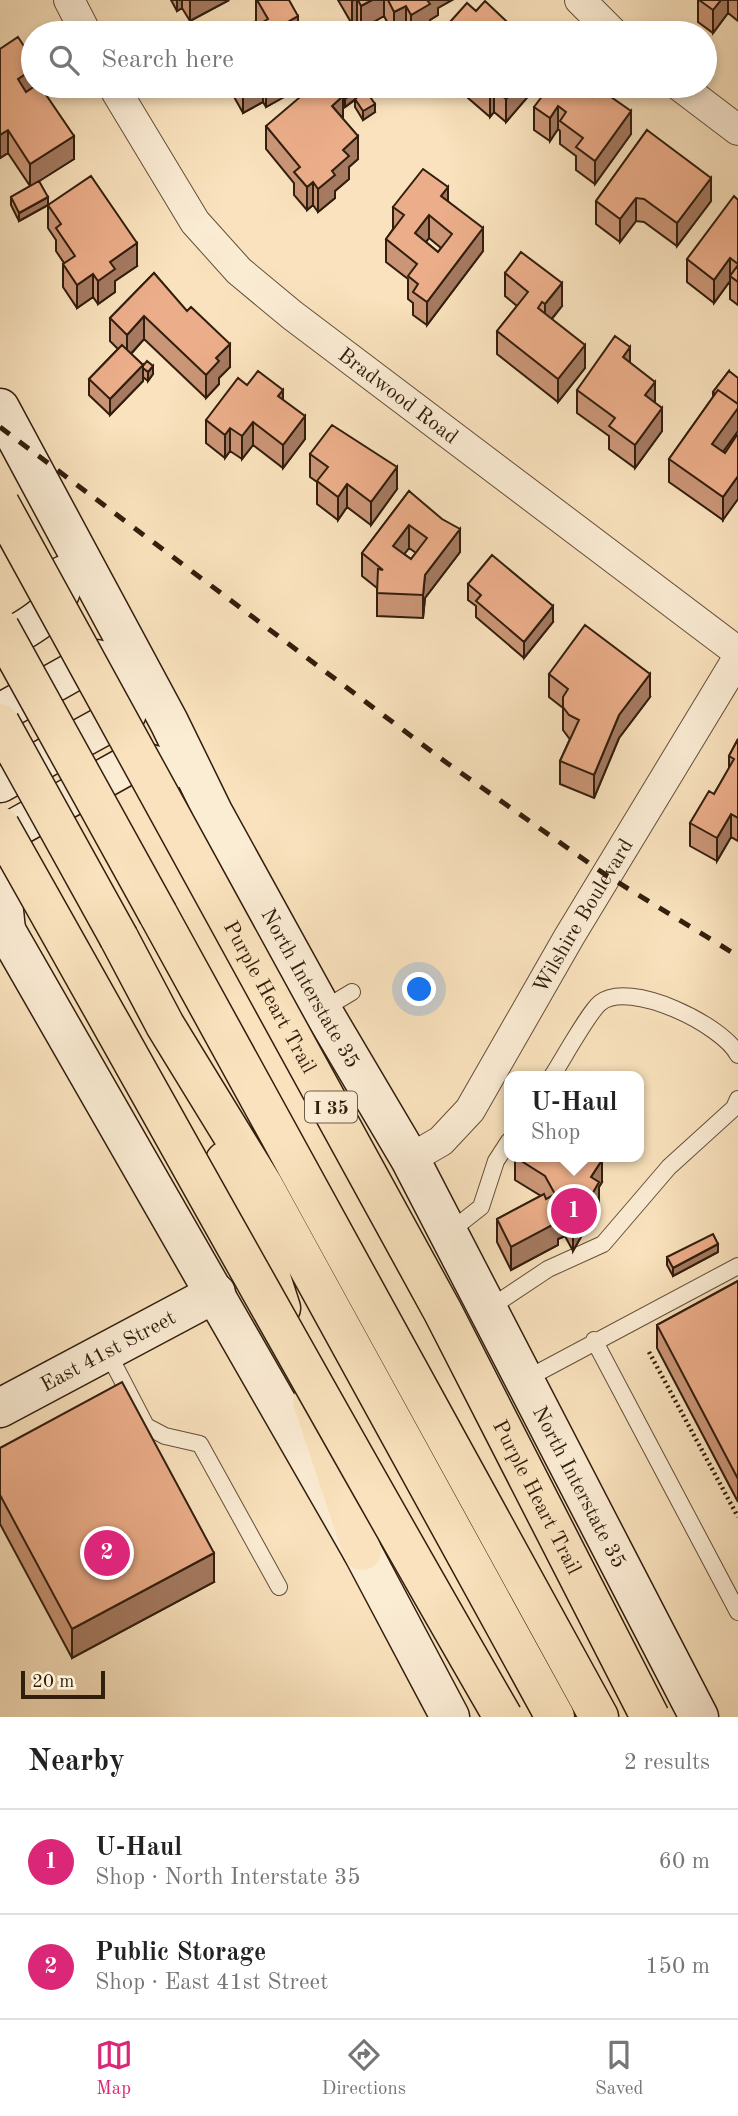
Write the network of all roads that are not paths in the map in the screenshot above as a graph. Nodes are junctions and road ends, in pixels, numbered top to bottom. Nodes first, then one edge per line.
1 (69, 0) edge
2 (580, 0) edge
3 (80, 21) edge
4 (601, 21) edge
5 (120, 98) edge
6 (697, 98) edge
7 (738, 130) edge
8 (0, 408) edge
9 (0, 504) edge
10 (66, 533) junction
11 (0, 628) edge
12 (0, 643) edge
13 (738, 652) edge
14 (738, 658) edge
15 (141, 672) junction
16 (0, 713) edge
17 (0, 723) edge
18 (0, 783) edge
19 (214, 814) junction
20 (0, 826) edge
21 (3, 925) edge
22 (165, 1025) junction
23 (738, 1055) edge
24 (555, 1071) edge
25 (738, 1099) edge
26 (504, 1149) edge
27 (410, 1159) junction
28 (448, 1233) junction
29 (738, 1266) edge
30 (216, 1293) junction
31 (488, 1309) junction
32 (594, 1340) junction
33 (107, 1351) junction
34 (526, 1379) junction
35 (0, 1408) edge
36 (362, 1551) junction
37 (279, 1587) dead end
38 (738, 1612) edge
39 (450, 1717) edge
40 (503, 1717) edge
41 (555, 1717) edge
42 (599, 1717) edge
43 (650, 1717) edge
44 (699, 1717) edge

1 - 3 street
2 - 4 street
5 - 13 street, Bradwood Road
6 - 7 street
8 - 10 main road, North Interstate 35
9 - 43 highway, Purple Heart Trail / I 35, bridge
10 - 12 main road
10 - 15 main road, North Interstate 35
11 - 42 highway, I 35, bridge
14 - 27 street, Wilshire Boulevard
15 - 16 main road
15 - 18 main road
15 - 19 main road, North Interstate 35
17 - 22 highway, bridge
19 - 21 main road
19 - 27 main road, North Interstate 35
20 - 40 highway, bridge
21 - 30 main road
22 - 36 highway
22 - 41 highway
23 - 24 lane
25 - 31 lane
26 - 28 lane
27 - 28 main road, North Interstate 35
28 - 31 main road, North Interstate 35
29 - 32 lane
30 - 33 main road, East 41st Street
30 - 36 main road
31 - 34 main road, North Interstate 35
32 - 34 lane
32 - 38 lane
33 - 35 main road, East 41st Street
33 - 37 lane
34 - 44 main road, North Interstate 35
36 - 39 main road

